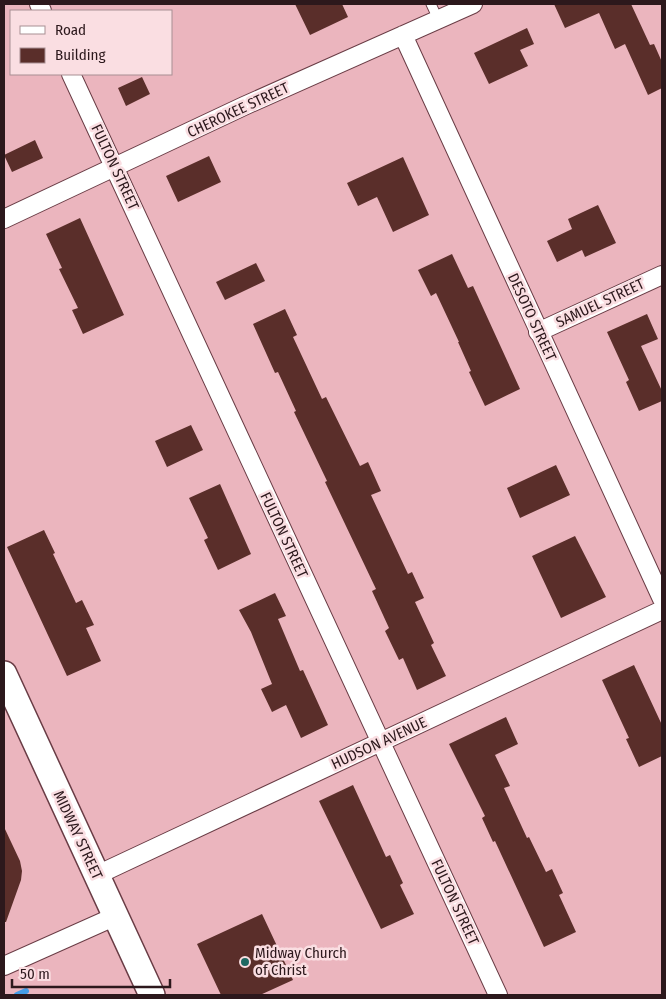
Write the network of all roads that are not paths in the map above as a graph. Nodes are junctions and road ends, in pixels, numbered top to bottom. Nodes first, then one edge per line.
1 (468, 5) edge
2 (434, 12) edge
3 (403, 35) junction
4 (72, 75) edge
5 (115, 167) junction
6 (4, 219) edge
7 (662, 275) edge
8 (538, 332) junction
9 (662, 599) edge
10 (662, 610) edge
11 (4, 674) edge
12 (380, 742) junction
13 (97, 875) junction
14 (116, 916) junction
15 (4, 966) edge
16 (152, 995) edge
17 (498, 995) edge

1 - 2 street, CHEROKEE STREET
2 - 3 street, CHEROKEE STREET
3 - 5 street, CHEROKEE STREET
3 - 8 street, DESOTO STREET
4 - 5 street, FULTON STREET
5 - 6 street, CHEROKEE STREET
5 - 12 street, FULTON STREET
7 - 8 street, SAMUEL STREET
8 - 9 street, DESOTO STREET
10 - 12 street, HUDSON AVENUE
11 - 13 street, MIDWAY STREET
12 - 13 street, HUDSON AVENUE
12 - 17 street, FULTON STREET
13 - 14 street, MIDWAY STREET
14 - 15 street
14 - 16 street, MIDWAY STREET

